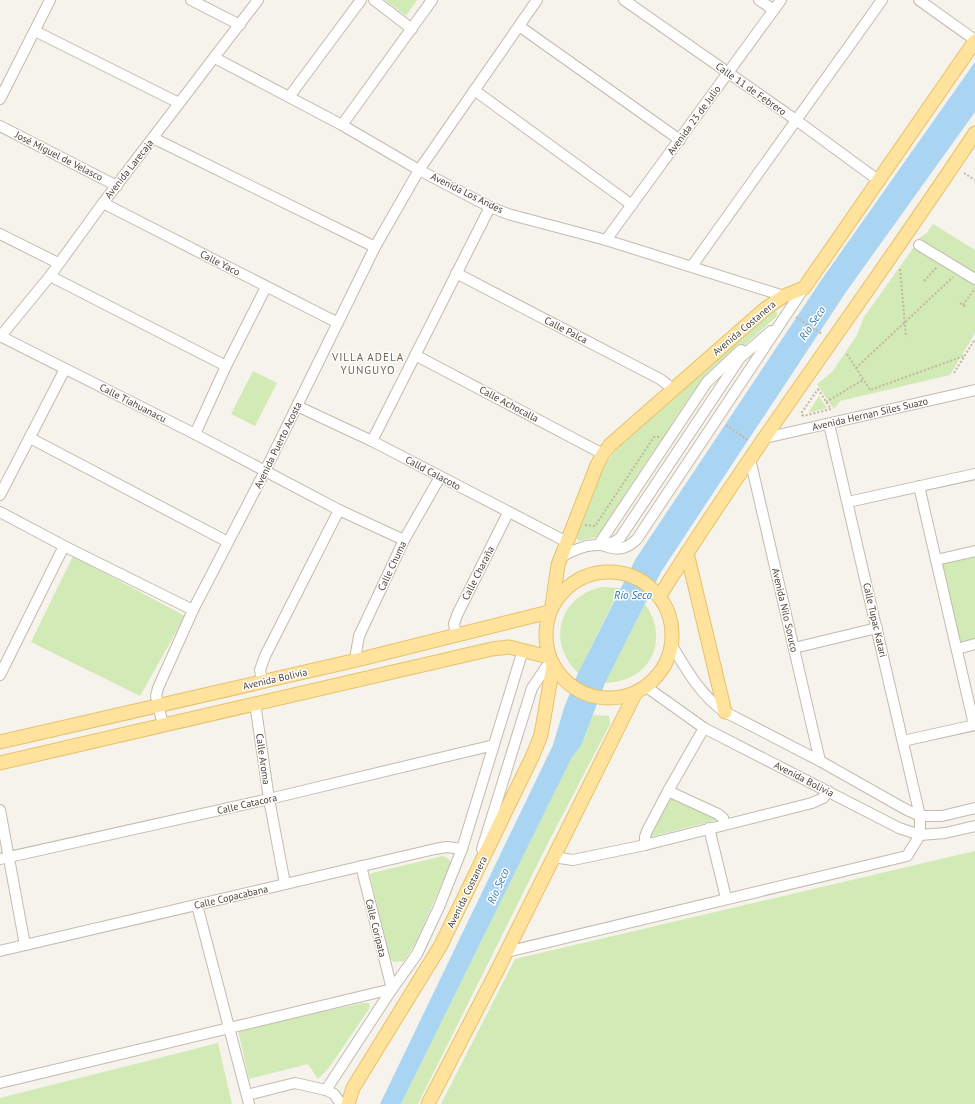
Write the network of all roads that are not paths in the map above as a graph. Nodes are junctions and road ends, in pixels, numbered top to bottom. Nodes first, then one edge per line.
1 (50, 0) edge
2 (191, 0) edge
3 (258, 0) edge
4 (361, 0) edge
5 (374, 0) edge
6 (432, 0) edge
7 (537, 0) edge
8 (624, 0) edge
9 (759, 0) edge
10 (781, 0) edge
11 (882, 0) edge
12 (919, 0) edge
13 (774, 10) junction
14 (240, 25) junction
15 (519, 26) junction
16 (412, 29) junction
17 (35, 31) junction
18 (975, 40) edge
19 (215, 58) junction
20 (728, 73) junction
21 (474, 90) junction
22 (289, 97) junction
23 (0, 98) edge
24 (179, 103) junction
25 (796, 120) junction
26 (342, 124) junction
27 (0, 126) edge
28 (975, 133) edge
29 (153, 138) junction
30 (680, 140) junction
31 (419, 170) junction
32 (878, 180) junction
33 (117, 186) junction
34 (103, 203) junction
35 (632, 205) junction
36 (490, 207) junction
37 (0, 234) edge
38 (606, 240) junction
39 (919, 245) dead end
40 (375, 248) junction
41 (58, 263) junction
42 (692, 266) junction
43 (456, 273) junction
44 (50, 276) junction
45 (975, 279) edge
46 (266, 287) junction
47 (789, 299) junction
48 (782, 322) junction
49 (338, 323) junction
50 (0, 336) edge
51 (415, 355) junction
52 (226, 366) junction
53 (65, 369) junction
54 (673, 389) junction
55 (975, 390) edge
56 (297, 406) junction
57 (829, 424) junction
58 (194, 434) junction
59 (30, 438) junction
60 (764, 438) junction
61 (372, 441) junction
62 (603, 454) junction
63 (750, 459) junction
64 (265, 471) junction
65 (975, 474) edge
66 (440, 477) junction
67 (919, 486) junction
68 (0, 495) edge
69 (848, 502) junction
70 (339, 510) junction
71 (0, 512) edge
72 (508, 512) junction
73 (404, 540) junction
74 (228, 542) junction
75 (567, 542) junction
76 (599, 544) junction
77 (64, 546) junction
78 (975, 551) edge
79 (687, 553) junction
80 (561, 557) junction
81 (936, 560) junction
82 (656, 593) junction
83 (551, 609) junction
84 (193, 610) junction
85 (877, 628) junction
86 (456, 635) junction
87 (671, 644) junction
88 (975, 644) edge
89 (794, 648) junction
90 (957, 649) junction
91 (523, 650) junction
92 (357, 660) junction
93 (553, 665) junction
94 (0, 675) edge
95 (262, 681) junction
96 (636, 691) junction
97 (255, 704) junction
98 (158, 705) junction
99 (725, 712) junction
100 (163, 725) junction
101 (975, 725) edge
102 (704, 728) junction
103 (903, 741) junction
104 (0, 742) edge
105 (494, 745) junction
106 (820, 761) junction
107 (0, 762) edge
108 (668, 791) junction
109 (828, 791) junction
110 (269, 799) junction
111 (975, 808) edge
112 (0, 810) edge
113 (920, 816) junction
114 (726, 824) junction
115 (975, 826) edge
116 (709, 828) junction
117 (920, 834) junction
118 (645, 845) junction
119 (462, 849) junction
120 (553, 857) junction
121 (4, 858) edge
122 (361, 866) junction
123 (474, 878) junction
124 (285, 884) junction
125 (726, 898) junction
126 (198, 905) junction
127 (25, 945) junction
128 (0, 951) edge
129 (506, 952) junction
130 (392, 989) junction
131 (230, 1028) junction
132 (0, 1083) edge
133 (326, 1090) junction
134 (248, 1100) edge
135 (341, 1104) edge
136 (348, 1104) edge
137 (428, 1104) edge

1 - 17 street
2 - 14 street
3 - 14 street, Avenida Larecaja
4 - 22 street
5 - 16 street
6 - 16 street
7 - 15 street, Avenida Puerto Acosta
8 - 20 street, Calle 11 de Febrero
9 - 13 street
10 - 13 street, Avenida 23 de Julio
11 - 25 street
12 - 18 street
13 - 20 street, Avenida 23 de Julio
14 - 19 street, Avenida Larecaja
15 - 21 street, Avenida Puerto Acosta
15 - 30 street
16 - 26 street
17 - 23 street
17 - 24 street
18 - 32 main road, Avenida Costanera
19 - 22 street, Avenida Los Andes
19 - 24 street, Avenida Larecaja
20 - 25 street, Calle 11 de Febrero
20 - 30 street, Avenida 23 de Julio
21 - 31 street, Avenida Puerto Acosta
21 - 35 street
22 - 26 street, Avenida Los Andes
24 - 29 street, Avenida Larecaja
25 - 32 street, Calle 11 de Febrero
25 - 42 street
26 - 31 street, Avenida Los Andes
27 - 33 street, José Miguel de Velasco
28 - 60 main road
29 - 33 street, Avenida Larecaja
29 - 40 street
30 - 35 street, Avenida 23 de Julio
31 - 36 street, Avenida Los Andes
31 - 40 street, Avenida Puerto Acosta
32 - 47 main road, Avenida Costanera
33 - 34 street, Avenida Larecaja
34 - 41 street, Avenida Larecaja
34 - 46 street, Calle Yaco
35 - 38 street, Avenida 23 de Julio
36 - 38 street, Avenida Los Andes
36 - 43 street
37 - 41 street
38 - 42 street, Avenida Los Andes
39 - 45 street
40 - 49 street, Avenida Puerto Acosta
41 - 44 street, Avenida Larecaja
42 - 47 street, Avenida Los Andes
43 - 51 street
43 - 54 street, Calle Palca
44 - 50 street, Avenida Larecaja
44 - 52 street
46 - 49 street, Calle Yaco
46 - 52 street
47 - 48 street
47 - 54 main road, Avenida Costanera
47 - 76 street
48 - 76 street
48 - 76 street
49 - 56 street, Avenida Puerto Acosta
50 - 53 street, Calle Tiahuanacu
51 - 61 street
51 - 62 street, Calle Achocalla
52 - 58 street
53 - 58 street, Calle Tiahuanacu
53 - 59 street
54 - 62 main road, Avenida Costanera
55 - 57 street, Avenida Hernan Siles Suazo
56 - 61 street, Calld Calacoto
56 - 64 street, Avenida Puerto Acosta
57 - 60 street, Avenida Hernan Siles Suazo
57 - 69 street, Calle Tupac Katari
58 - 64 street, Calle Tiahuanacu
59 - 68 street
59 - 74 street
60 - 63 main road
61 - 66 street, Calld Calacoto
62 - 75 main road, Avenida Costanera
63 - 79 main road
63 - 89 street, Avenida Nilo Soruco
64 - 70 street, Calle Tiahuanacu
64 - 74 street, Avenida Puerto Acosta
65 - 67 street
66 - 72 street, Calld Calacoto
66 - 73 street, Calle Chuma
67 - 69 street
67 - 81 street
69 - 85 street, Calle Tupac Katari
70 - 73 street, Calle Tiahuanacu
70 - 95 street
71 - 77 street
72 - 75 street, Calld Calacoto
72 - 86 street, Calle Charaña
73 - 92 street, Calle Chuma
74 - 84 street, Avenida Puerto Acosta
75 - 80 main road, Avenida Costanera
76 - 80 street
77 - 84 street
77 - 94 street
78 - 81 street
79 - 82 main road
79 - 99 main road
80 - 83 main road, Avenida Costanera
81 - 90 street
82 - 83 main road
82 - 87 main road
83 - 86 main road, Avenida Bolivia
83 - 93 main road
84 - 98 street, Avenida Puerto Acosta
85 - 89 street
85 - 103 street, Calle Tupac Katari
86 - 92 main road, Avenida Bolivia
87 - 96 main road
87 - 99 street
88 - 90 street
89 - 106 street, Avenida Nilo Soruco
90 - 101 street
91 - 93 main road, Avenida Bolivia
91 - 97 main road, Avenida Bolivia
91 - 105 street
92 - 95 main road, Avenida Bolivia
93 - 96 main road
93 - 123 main road, Avenida Costanera
93 - 123 street
95 - 98 main road, Avenida Bolivia
96 - 102 street, Avenida Bolivia
96 - 120 main road
97 - 100 main road, Avenida Bolivia
97 - 110 street, Calle Aroma
98 - 100 street, Avenida Puerto Acosta
98 - 104 main road, Avenida Bolivia
99 - 106 street
100 - 107 main road, Avenida Bolivia
101 - 103 street
102 - 108 street
102 - 109 street, Avenida Bolivia
103 - 113 street, Calle Tupac Katari
105 - 110 street, Calle Catacora
105 - 119 street
106 - 113 street
108 - 114 street
108 - 118 street
109 - 114 street
109 - 117 street, Avenida Bolivia
110 - 121 street, Calle Catacora
110 - 124 street, Calle Aroma
111 - 113 street
112 - 121 street
113 - 117 street, Calle Tupac Katari
114 - 116 street
115 - 117 street, Avenida Bolivia
116 - 118 street
116 - 125 street
117 - 125 street
118 - 120 street
119 - 122 street, Calle Copacabana
119 - 130 street
120 - 129 main road
121 - 127 street
122 - 124 street, Calle Copacabana
122 - 130 street, Calle Coripata
123 - 136 main road, Avenida Costanera
124 - 126 street, Calle Copacabana
125 - 129 street
126 - 127 street, Calle Copacabana
126 - 131 street
127 - 128 street, Calle Copacabana
129 - 137 main road
130 - 131 street
130 - 133 street
131 - 132 street
131 - 134 street
133 - 134 street
133 - 135 street

